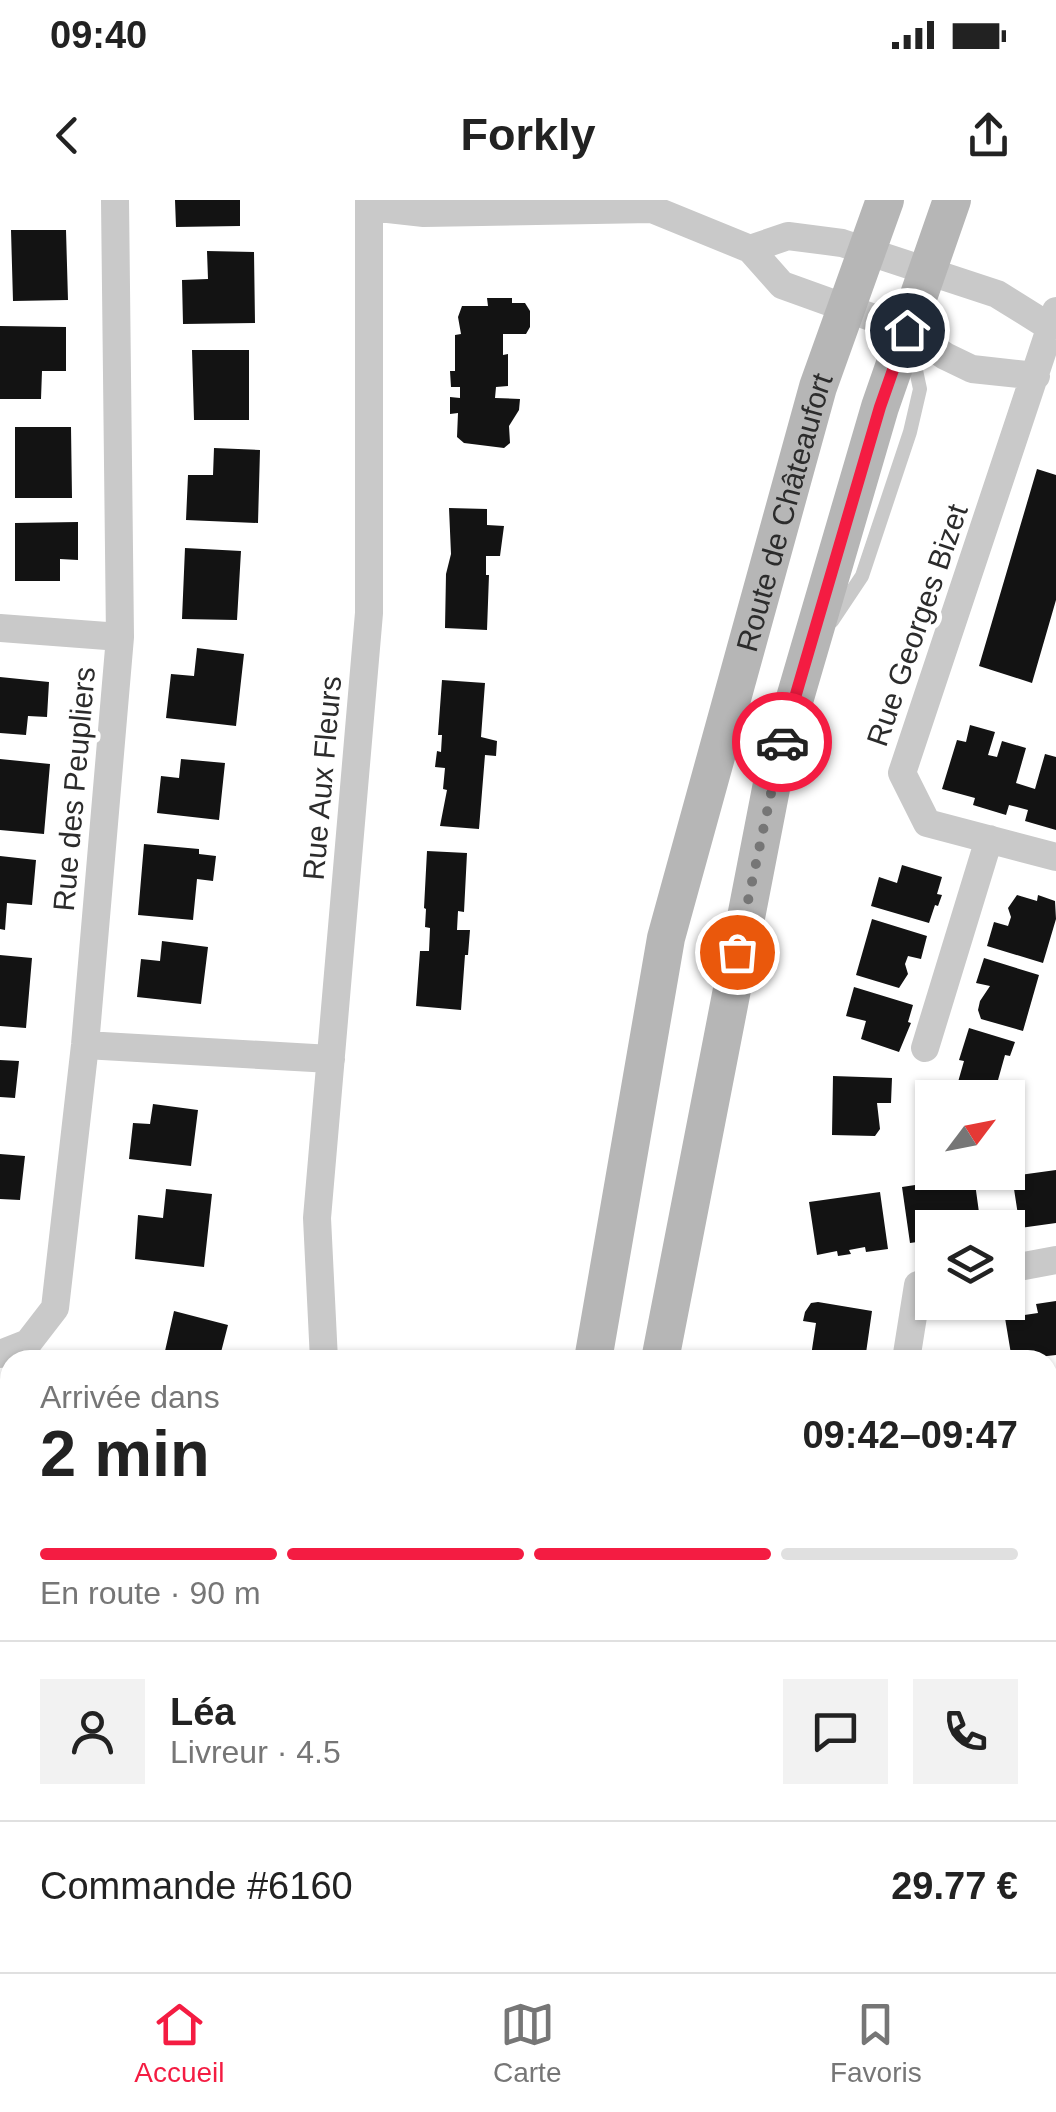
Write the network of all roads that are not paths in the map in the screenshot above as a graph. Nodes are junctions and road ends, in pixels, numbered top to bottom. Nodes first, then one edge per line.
1 (115, 200) edge
2 (885, 200) edge
3 (952, 200) edge
4 (370, 203) edge
5 (750, 248) junction
6 (866, 252) junction
7 (928, 272) junction
8 (846, 308) junction
9 (895, 326) junction
10 (1051, 333) edge
11 (1036, 376) junction
12 (0, 628) edge
13 (120, 636) junction
14 (990, 840) junction
15 (1056, 858) edge
16 (85, 1045) junction
17 (926, 1048) dead end
18 (331, 1060) junction
19 (1056, 1260) edge
20 (1025, 1266) edge
21 (915, 1304) edge
22 (10, 1350) edge
23 (324, 1350) edge
24 (595, 1350) edge
25 (662, 1350) edge
26 (908, 1350) edge

1 - 13 street, Rue des Peupliers
2 - 6 main road, Route de Châteaufort
3 - 7 main road, Route de Châteaufort
4 - 5 street
4 - 18 street, Rue Aux Fleurs
5 - 6 street
5 - 8 street
6 - 7 street
6 - 8 main road, Route de Châteaufort
7 - 9 main road, Route de Châteaufort
7 - 10 street
8 - 9 street
8 - 24 main road, Route de Châteaufort
9 - 11 street
9 - 25 main road, Route de Châteaufort
10 - 11 street, Rue Georges Bizet
11 - 14 street, Rue Georges Bizet
12 - 13 street
13 - 16 street, Rue des Peupliers
14 - 15 street, Rue Georges Bizet
14 - 17 street
16 - 18 street
16 - 22 street, Rue des Peupliers
18 - 23 street, Rue Aux Fleurs
19 - 20 street
21 - 26 street

